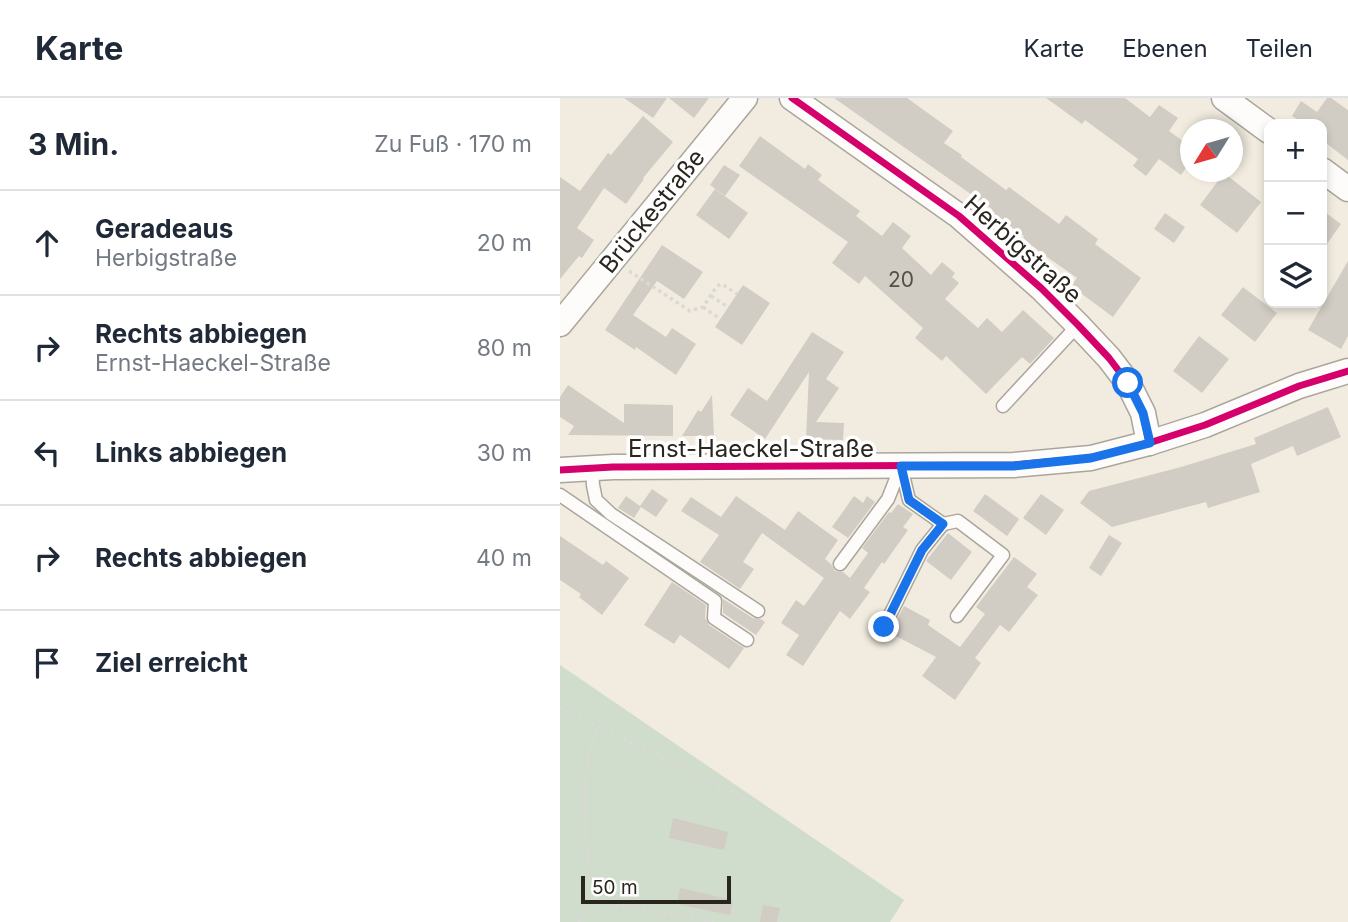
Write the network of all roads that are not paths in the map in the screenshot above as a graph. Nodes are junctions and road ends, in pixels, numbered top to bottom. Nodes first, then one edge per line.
1 (745, 98) edge
2 (792, 98) edge
3 (1224, 98) edge
4 (1264, 127) edge
5 (1327, 174) edge
6 (1348, 189) edge
7 (560, 324) edge
8 (1078, 325) junction
9 (1348, 371) edge
10 (1003, 406) dead end
11 (1150, 443) junction
12 (901, 466) junction
13 (592, 468) junction
14 (560, 470) edge
15 (560, 495) edge
16 (943, 524) junction
17 (840, 564) dead end
18 (758, 611) dead end
19 (957, 616) dead end
20 (884, 627) dead end
21 (747, 640) dead end

1 - 7 street, Brückestraße
2 - 8 street, Herbigstraße
3 - 4 street
5 - 6 street
8 - 10 lane
8 - 11 street, Herbigstraße
9 - 11 street, Ernst-Haeckel-Straße
11 - 12 street, Ernst-Haeckel-Straße
12 - 13 street, Ernst-Haeckel-Straße
12 - 16 lane
12 - 17 lane
13 - 14 street, Ernst-Haeckel-Straße
13 - 18 lane
15 - 21 lane
16 - 19 lane
16 - 20 lane

